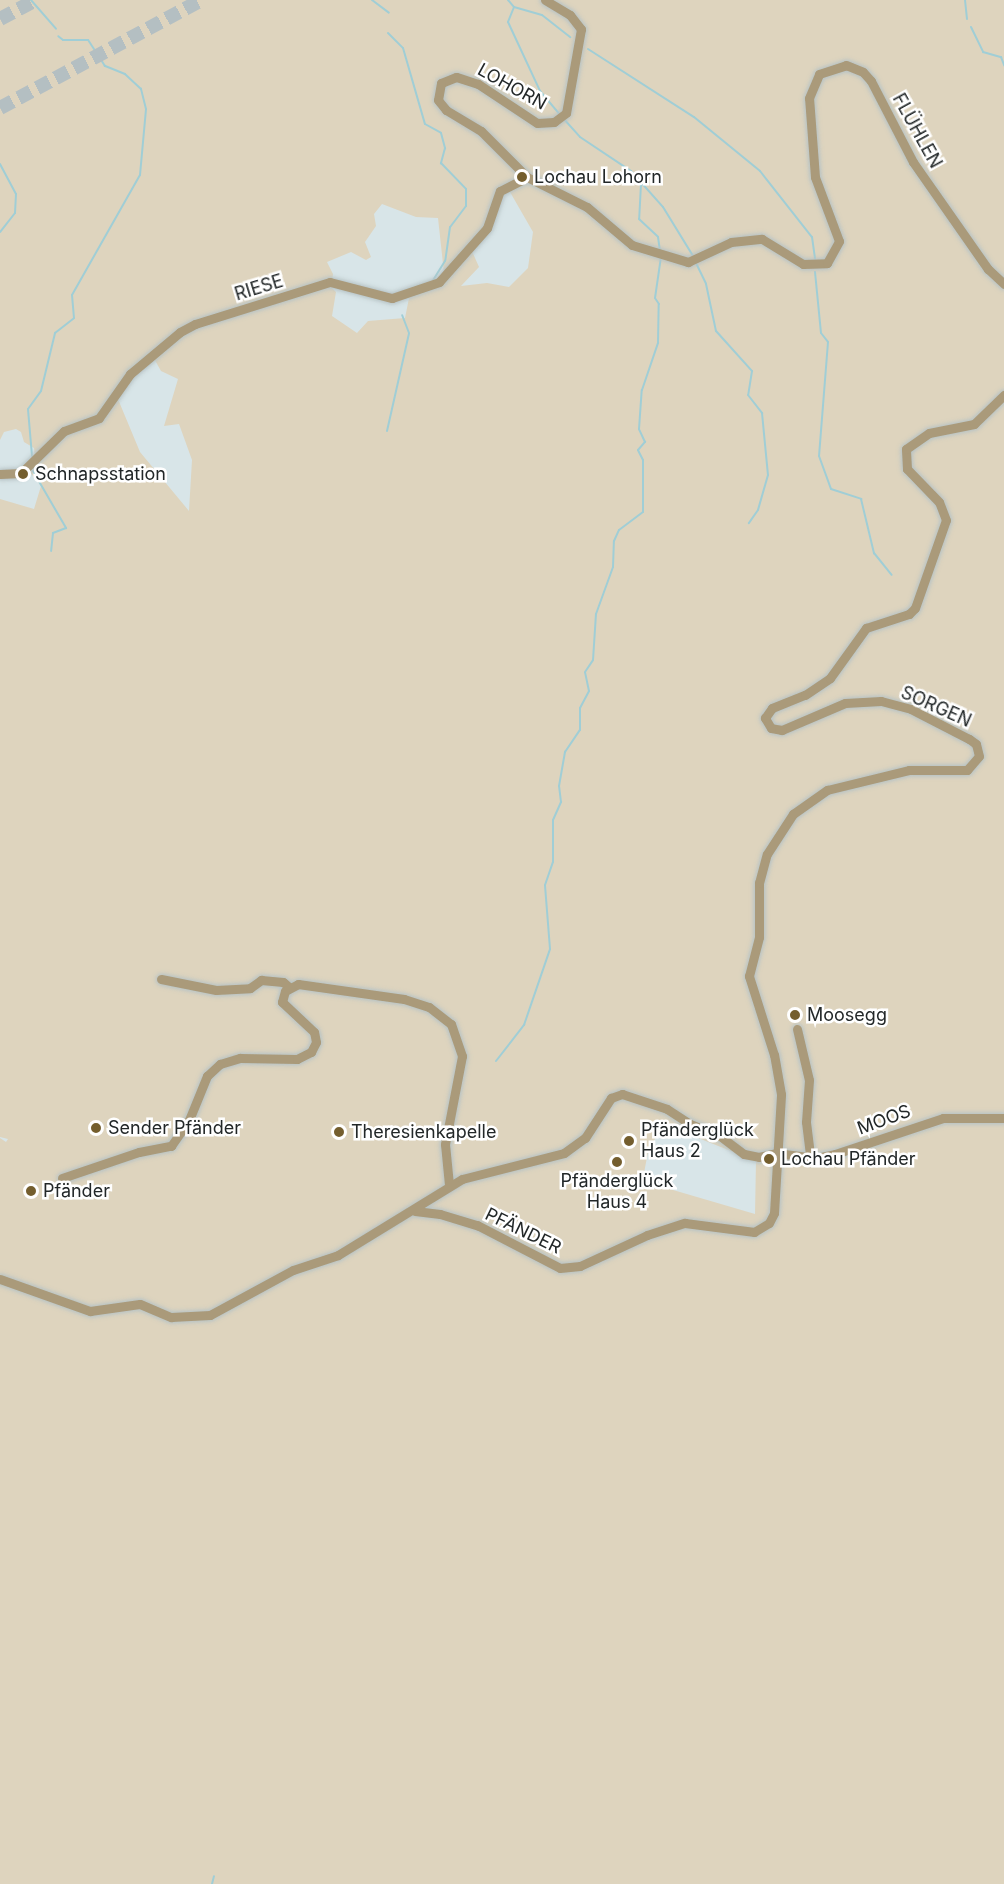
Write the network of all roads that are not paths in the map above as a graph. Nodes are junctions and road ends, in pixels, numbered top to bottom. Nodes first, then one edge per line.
1 (545, 0) edge
2 (819, 74) joint
3 (527, 177) junction
4 (1004, 284) edge
5 (1004, 395) edge
6 (0, 474) edge
7 (161, 979) dead end
8 (289, 987) junction
9 (797, 1029) dead end
10 (1004, 1118) edge
11 (776, 1153) junction
12 (810, 1157) junction
13 (62, 1178) dead end
14 (449, 1185) junction
15 (415, 1211) junction
16 (0, 1279) edge

1 - 3 street, LOHORN
2 - 3 street, LOHORN
2 - 4 street, FLÜHLEN
3 - 6 street, RIESE
5 - 11 street, SORGEN
7 - 8 street
8 - 13 street
8 - 14 street
9 - 12 street
10 - 12 street, MOOS
11 - 12 street, MOOS
11 - 14 street
11 - 15 street, PFÄNDER
14 - 15 street
15 - 16 street

